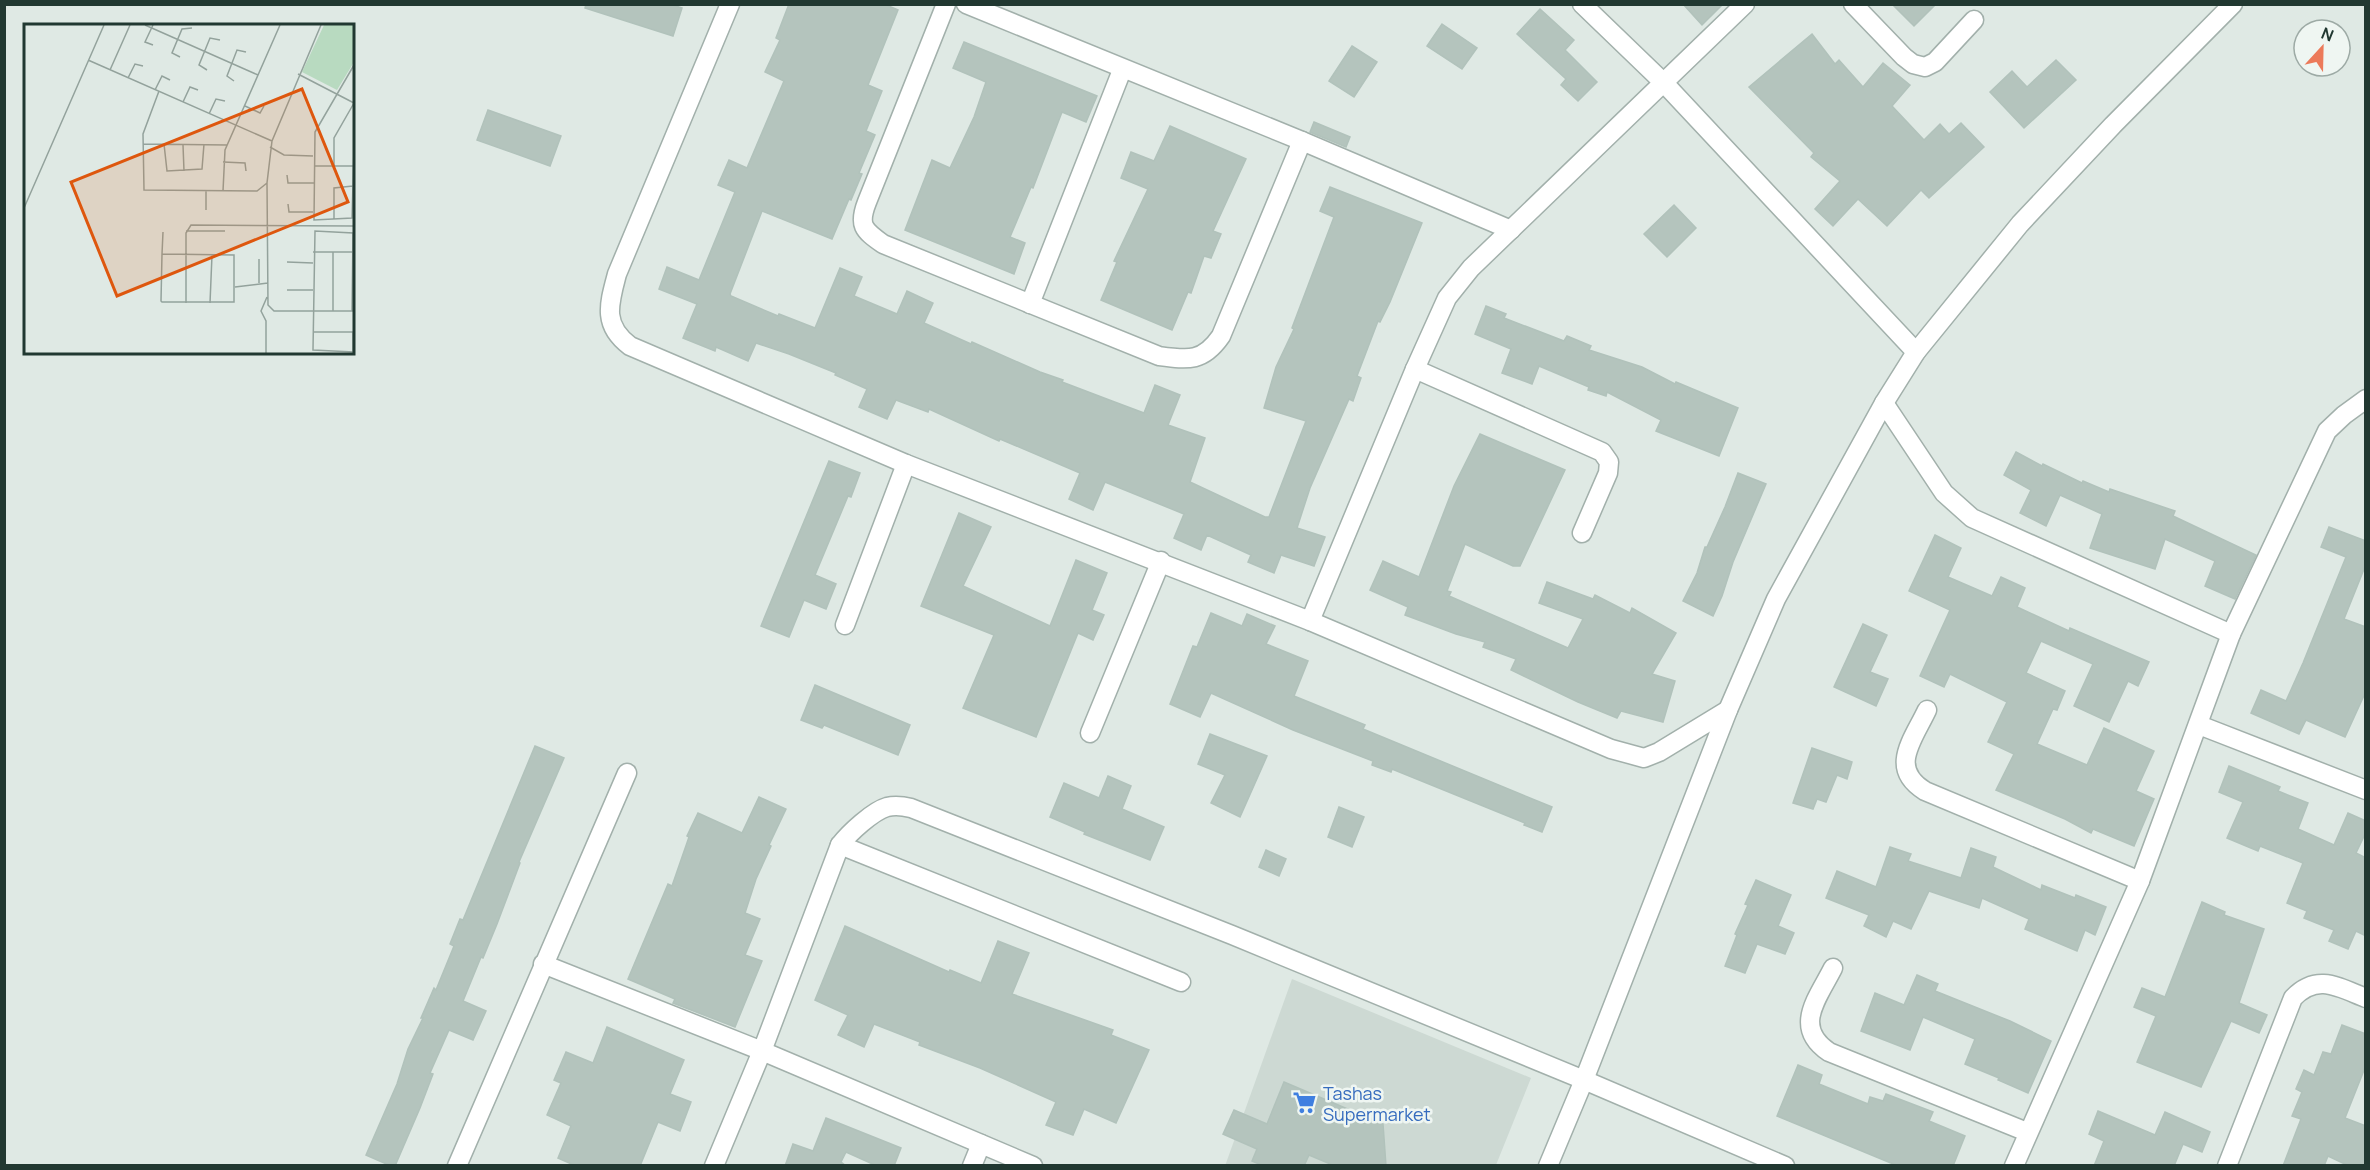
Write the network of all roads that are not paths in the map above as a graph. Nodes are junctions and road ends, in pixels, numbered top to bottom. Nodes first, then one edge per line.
1 (730, 4) edge
2 (946, 4) edge
3 (966, 4) edge
4 (1582, 4) edge
5 (1745, 4) edge
6 (1853, 4) edge
7 (2233, 4) edge
8 (1974, 20) dead end
9 (1122, 70) junction
10 (1664, 83) junction
11 (1302, 141) junction
12 (1511, 230) junction
13 (1030, 304) junction
14 (1916, 352) junction
15 (1415, 369) junction
16 (2366, 399) edge
17 (1884, 403) junction
18 (906, 464) junction
19 (1582, 533) dead end
20 (1161, 561) junction
21 (1310, 621) junction
22 (846, 625) dead end
23 (2231, 634) junction
24 (1728, 710) junction
25 (1927, 710) dead end
26 (2199, 725) junction
27 (1090, 733) dead end
28 (627, 773) dead end
29 (2366, 790) edge
30 (840, 845) junction
31 (2140, 881) junction
32 (543, 964) junction
33 (1833, 968) dead end
34 (1181, 982) dead end
35 (2366, 998) edge
36 (762, 1051) junction
37 (1584, 1080) junction
38 (2027, 1132) junction
39 (981, 1144) junction
40 (457, 1166) edge
41 (714, 1166) edge
42 (972, 1166) edge
43 (1033, 1166) edge
44 (1548, 1166) edge
45 (1785, 1166) edge
46 (2014, 1166) edge
47 (2227, 1166) edge

1 - 18 street
2 - 13 street
3 - 9 street
4 - 10 street
5 - 10 street
6 - 8 street
7 - 14 street
9 - 11 street
9 - 13 street
10 - 12 street
10 - 14 street
11 - 12 street
11 - 13 street
12 - 15 street
14 - 17 street
15 - 19 street
15 - 21 street
16 - 23 street
17 - 23 street
17 - 24 street
18 - 20 street
18 - 22 street
20 - 21 street
20 - 27 street
21 - 24 street
23 - 26 street
24 - 37 street
25 - 31 street
26 - 29 street
26 - 31 street
28 - 32 street
30 - 34 street
30 - 36 street
30 - 37 street
31 - 38 street
32 - 36 street
32 - 40 street
33 - 38 street
35 - 47 street
36 - 39 street
36 - 41 street
37 - 44 street
37 - 45 street
38 - 46 street
39 - 42 street
39 - 43 street

